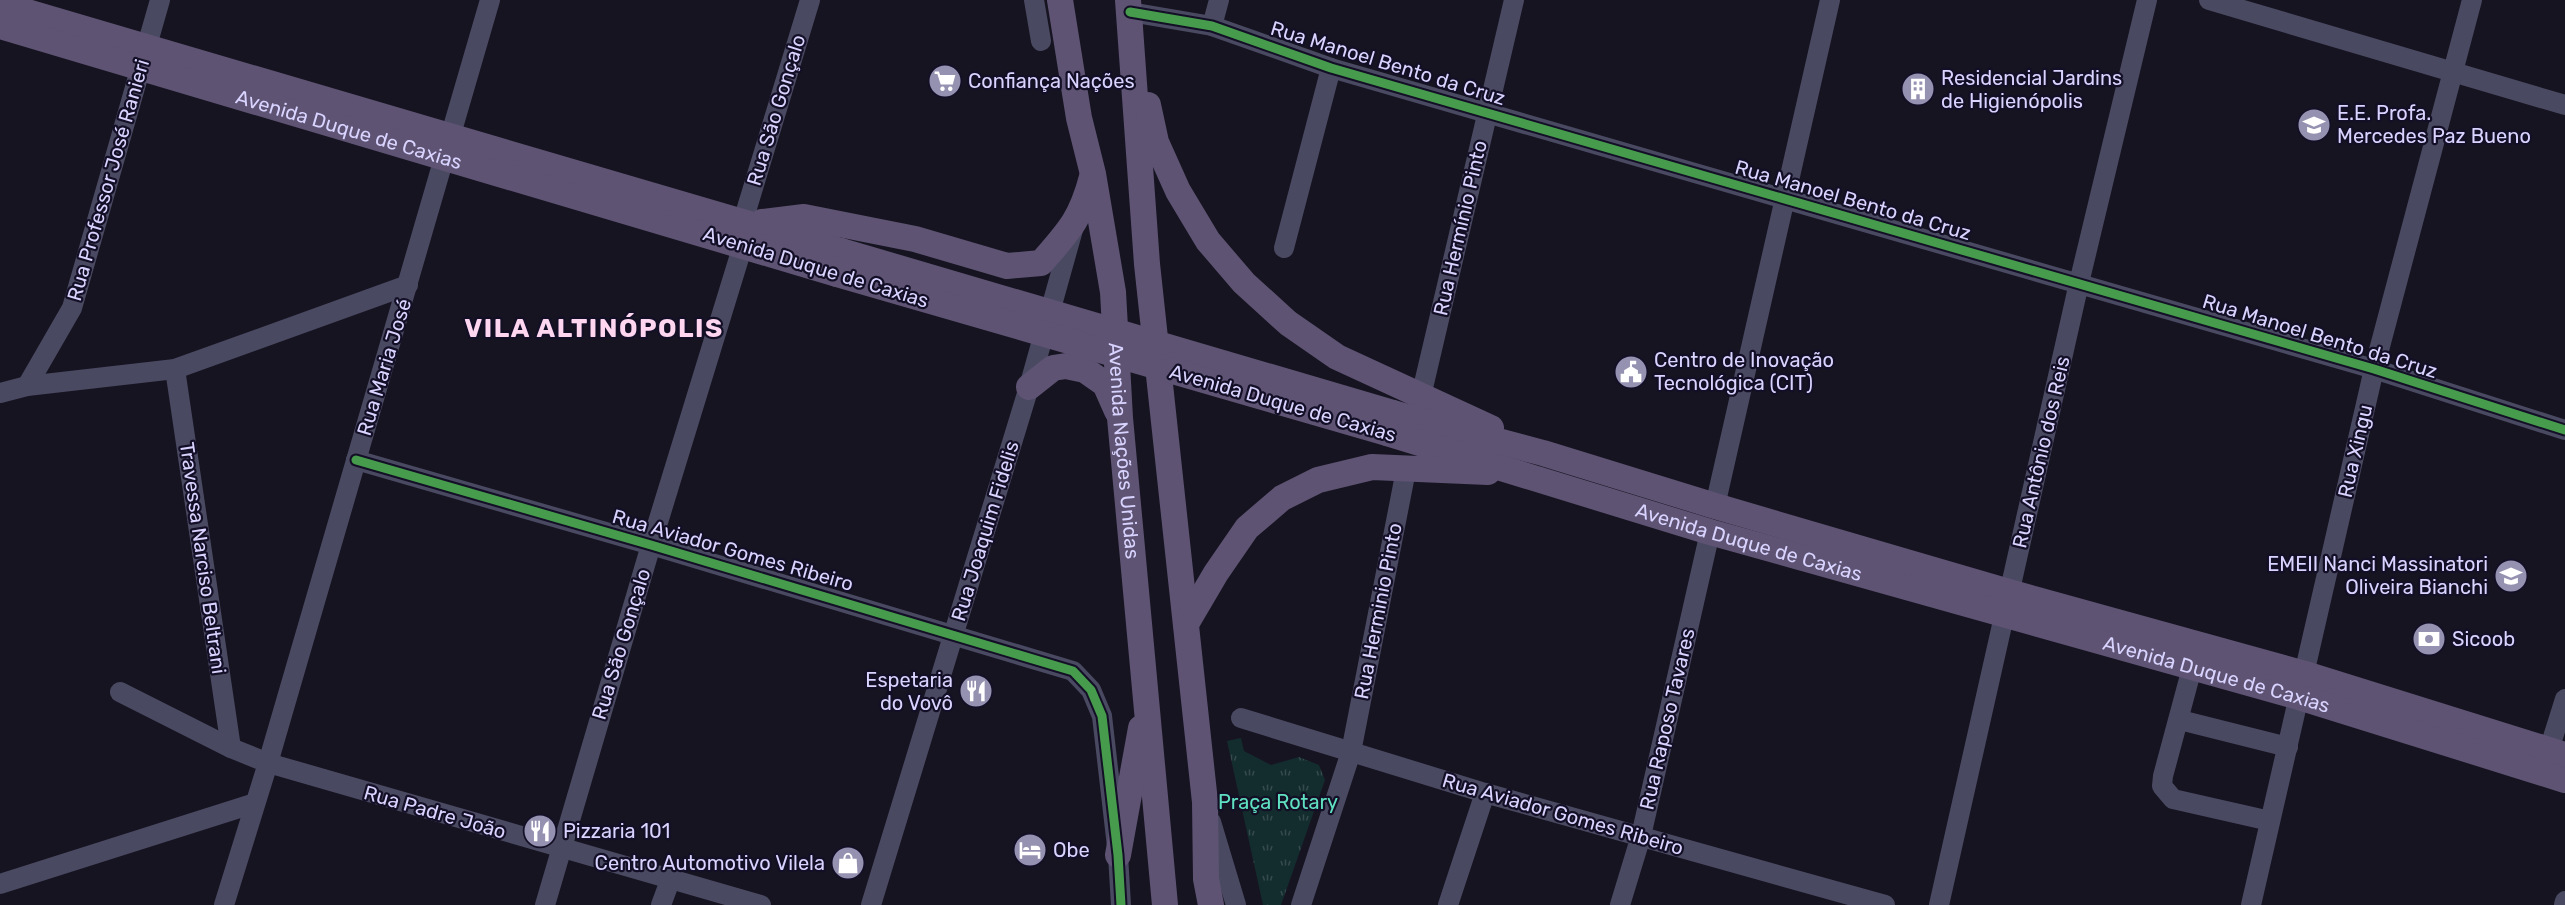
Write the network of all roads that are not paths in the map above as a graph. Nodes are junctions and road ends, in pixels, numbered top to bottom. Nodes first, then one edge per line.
1 (160, 0) edge
2 (490, 0) edge
3 (810, 0) edge
4 (1034, 0) edge
5 (1060, 0) edge
6 (1219, 0) edge
7 (1514, 0) edge
8 (1830, 0) edge
9 (2147, 0) edge
10 (2209, 0) edge
11 (2472, 0) edge
12 (0, 4) edge
13 (1129, 6) edge
14 (0, 26) edge
15 (1212, 26) junction
16 (1066, 37) junction
17 (143, 58) junction
18 (1330, 68) junction
19 (2453, 73) junction
20 (1134, 77) junction
21 (2565, 105) edge
22 (1487, 112) junction
23 (447, 146) junction
24 (1093, 174) junction
25 (1785, 200) junction
26 (1075, 224) junction
27 (746, 230) junction
28 (1284, 248) dead end
29 (2079, 283) junction
30 (408, 285) junction
31 (175, 369) junction
32 (2374, 369) junction
33 (27, 386) junction
34 (1029, 387) junction
35 (0, 393) edge
36 (1422, 396) junction
37 (1120, 418) junction
38 (1398, 422) junction
39 (2565, 430) edge
40 (1543, 453) junction
41 (356, 460) junction
42 (1406, 470) junction
43 (1523, 473) junction
44 (1715, 506) junction
45 (1710, 532) junction
46 (651, 545) junction
47 (2006, 604) junction
48 (1186, 624) junction
49 (953, 634) junction
50 (2192, 668) junction
51 (2302, 685) junction
52 (120, 692) dead end
53 (1147, 695) junction
54 (2565, 699) edge
55 (1241, 718) dead end
56 (2180, 720) junction
57 (2288, 747) junction
58 (231, 748) junction
59 (1351, 752) junction
60 (2557, 752) edge
61 (268, 763) junction
62 (2565, 780) edge
63 (1485, 793) junction
64 (1205, 802) junction
65 (255, 803) junction
66 (2271, 821) junction
67 (1641, 836) junction
68 (560, 848) junction
69 (1118, 855) junction
70 (671, 878) junction
71 (0, 884) edge
72 (224, 905) edge
73 (544, 905) edge
74 (661, 905) edge
75 (761, 905) edge
76 (871, 905) edge
77 (1121, 905) edge
78 (1165, 905) edge
79 (1211, 905) edge
80 (1236, 905) edge
81 (1301, 905) edge
82 (1448, 905) edge
83 (1620, 905) edge
84 (1886, 905) edge
85 (1939, 905) edge
86 (2251, 905) edge

1 - 17 street, Rua Professor José Ranieri
2 - 23 street, Rua Maria José
3 - 27 street, Rua São Gonçalo
4 - 16 street
5 - 16 main road, Avenida Nações Unidas
6 - 15 street
7 - 22 street, Rua Hermínio Pinto
8 - 25 street
9 - 29 street, Rua Antônio dos Reis
10 - 19 street
11 - 19 street, Rua Xingu
12 - 17 main road, Avenida Duque de Caxias
13 - 15 street, Rua Manoel Bento da Cruz
13 - 20 main road, Avenida Nações Unidas
14 - 17 main road, Avenida Duque de Caxias
15 - 18 street, Rua Manoel Bento da Cruz
16 - 24 main road, Avenida Nações Unidas
17 - 23 main road, Avenida Duque de Caxias
17 - 33 street, Rua Professor José Ranieri
18 - 22 street, Rua Manoel Bento da Cruz
18 - 28 street
19 - 21 street
19 - 32 street, Rua Xingu
20 - 36 main road
20 - 48 main road, Avenida Nações Unidas
22 - 25 street, Rua Manoel Bento da Cruz
22 - 36 street, Rua Hermínio Pinto
23 - 27 main road, Avenida Duque de Caxias
23 - 30 street, Rua Maria José
24 - 26 main road
24 - 37 main road, Avenida Nações Unidas
25 - 29 street, Rua Manoel Bento da Cruz
25 - 44 street
26 - 27 main road
26 - 34 street, Rua Joaquim Fidelis
27 - 38 main road, Avenida Duque de Caxias, bridge
27 - 46 street, Rua São Gonçalo
29 - 32 street, Rua Manoel Bento da Cruz
29 - 47 street, Rua Antônio dos Reis
30 - 31 street
30 - 41 street, Rua Maria José
31 - 33 street
31 - 58 street, Travessa Narciso Beltrani
32 - 39 street, Rua Manoel Bento da Cruz
32 - 51 street, Rua Xingu
33 - 35 street
34 - 37 main road
34 - 49 street, Rua Joaquim Fidelis
36 - 38 street, Rua Hermínio Pinto
36 - 40 main road
37 - 53 main road, Avenida Nações Unidas
38 - 40 main road, Avenida Duque de Caxias
38 - 43 main road, Avenida Duque de Caxias
40 - 44 main road, Avenida Duque de Caxias
41 - 46 street, Rua Aviador Gomes Ribeiro
41 - 61 street, Rua Maria José
42 - 43 main road
42 - 48 main road
42 - 59 street, Rua Herminio Pinto
43 - 45 main road, Avenida Duque de Caxias
44 - 47 main road, Avenida Duque de Caxias
45 - 47 main road, Avenida Duque de Caxias
45 - 67 street, Rua Raposo Tavares
46 - 49 street, Rua Aviador Gomes Ribeiro
46 - 68 street, Rua São Gonçalo
47 - 50 main road, Avenida Duque de Caxias
47 - 51 main road, Avenida Duque de Caxias
47 - 85 street, Rua Antônio dos Reis
48 - 64 main road, Avenida Nações Unidas
49 - 69 street, Rua Aviador Gomes Ribeiro
49 - 76 street, Rua Joaquim Fidelis
50 - 51 main road, Avenida Duque de Caxias
50 - 56 street
51 - 57 street, Rua Xingu
51 - 60 main road, Avenida Duque de Caxias
51 - 62 main road, Avenida Duque de Caxias
52 - 58 street, Rua Padre João
53 - 69 main road
53 - 78 main road, Avenida Nações Unidas
54 - 60 street
55 - 59 street, Rua Aviador Gomes Ribeiro
56 - 57 street
56 - 66 street
57 - 66 street, Rua Xingu
58 - 61 street, Rua Padre João
59 - 63 street, Rua Aviador Gomes Ribeiro
59 - 81 street
61 - 65 street, Rua Maria José
61 - 68 street, Rua Padre João
63 - 67 street, Rua Aviador Gomes Ribeiro
63 - 82 street
64 - 79 main road, Avenida Nações Unidas
64 - 80 street, Avenida Nações Unidas
65 - 71 street
65 - 72 street, Rua Maria José
66 - 86 street, Rua Xingu
67 - 83 street, Rua Raposo Tavares
67 - 84 street, Rua Aviador Gomes Ribeiro
68 - 70 street, Rua Padre João
68 - 73 street, Rua São Gonçalo
69 - 77 street
70 - 74 street
70 - 75 street, Rua Padre João

